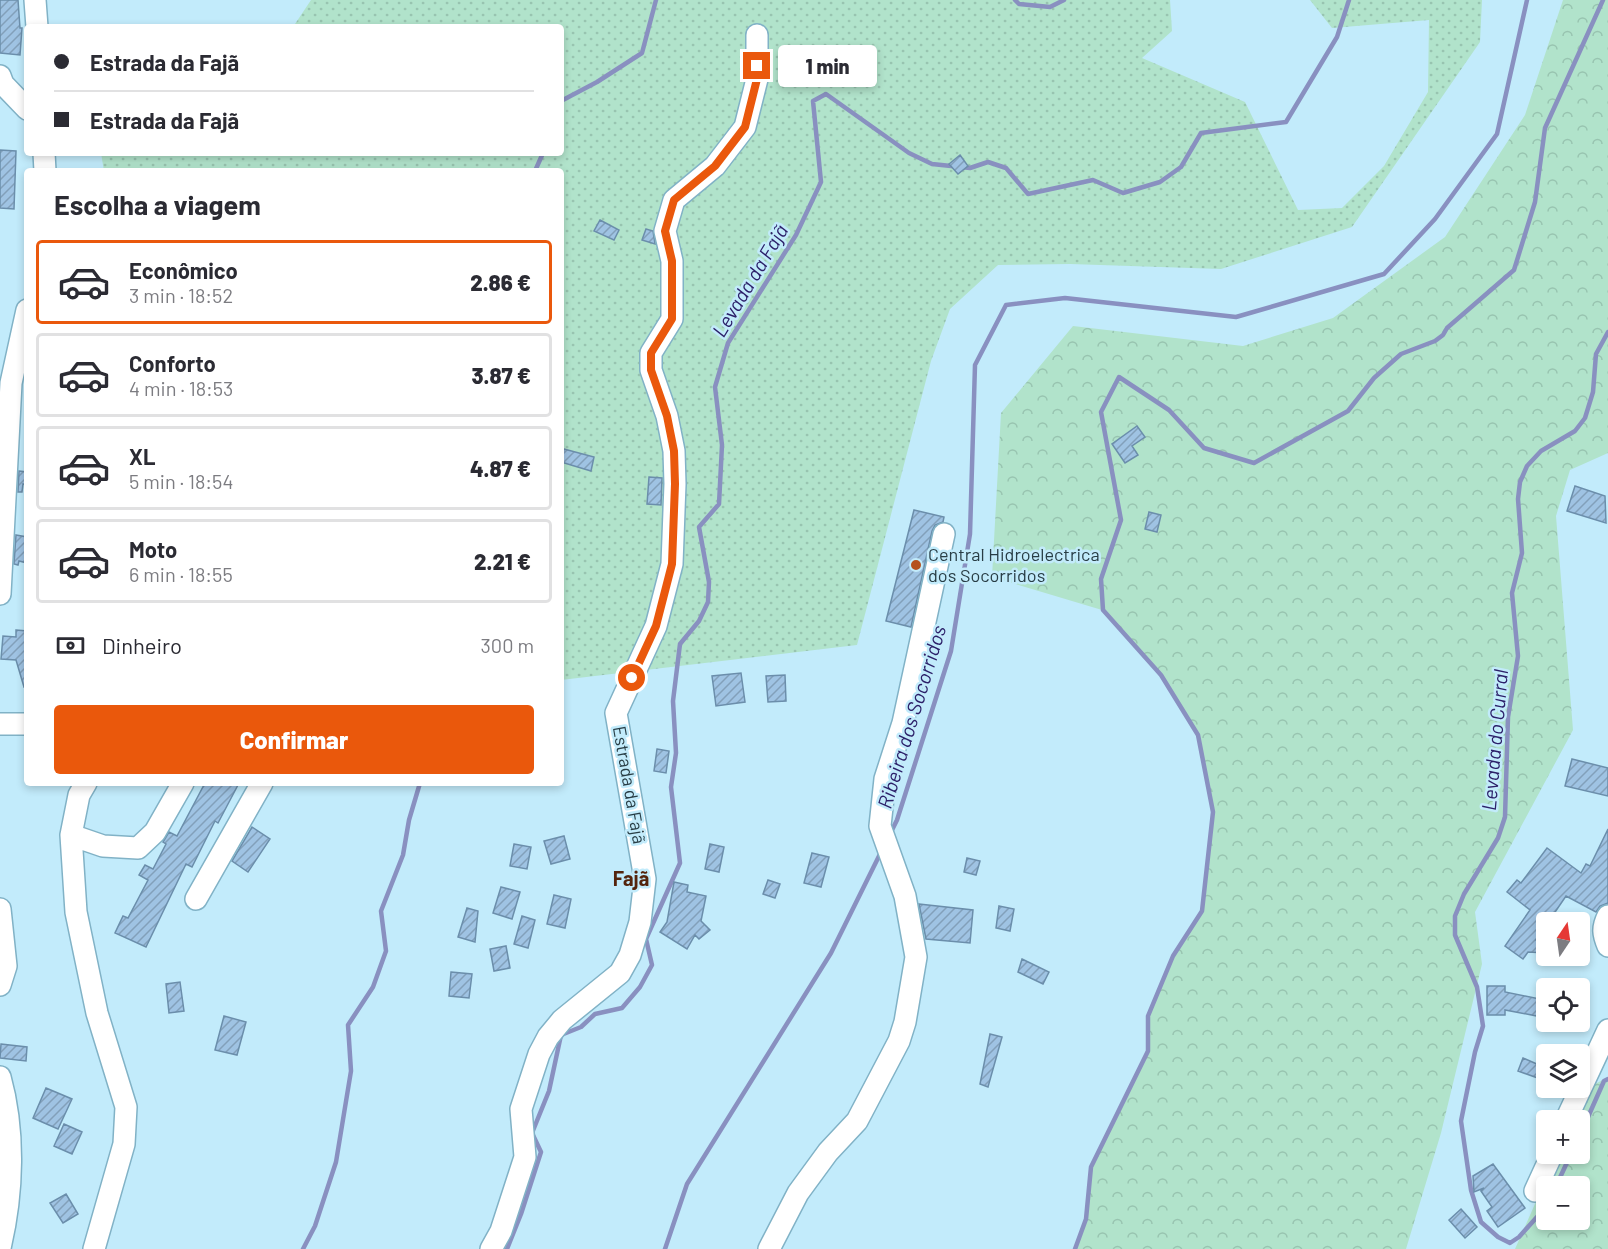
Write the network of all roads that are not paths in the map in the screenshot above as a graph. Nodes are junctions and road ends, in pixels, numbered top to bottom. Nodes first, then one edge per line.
1 (34, 0) edge
2 (37, 24) edge
3 (757, 35) dead end
4 (0, 76) edge
5 (24, 106) edge
6 (24, 324) edge
7 (944, 534) dead end
8 (0, 594) edge
9 (0, 724) edge
10 (24, 724) edge
11 (84, 786) edge
12 (181, 786) edge
13 (260, 786) edge
14 (71, 835) junction
15 (196, 899) dead end
16 (0, 909) edge
17 (1608, 916) edge
18 (1608, 946) edge
19 (2, 973) edge
20 (1608, 1030) edge
21 (0, 1077) edge
22 (1571, 1110) edge
23 (1547, 1164) edge
24 (1535, 1191) dead end
25 (0, 1248) edge
26 (94, 1249) edge
27 (490, 1249) edge
28 (770, 1249) edge

1 - 2 street
3 - 27 street, Estrada da Fajã
4 - 5 street
6 - 8 street
7 - 28 street
9 - 10 street
11 - 14 street
12 - 14 street
13 - 15 street
14 - 26 street
16 - 19 street
17 - 18 street
20 - 22 street
21 - 25 street
23 - 24 street

